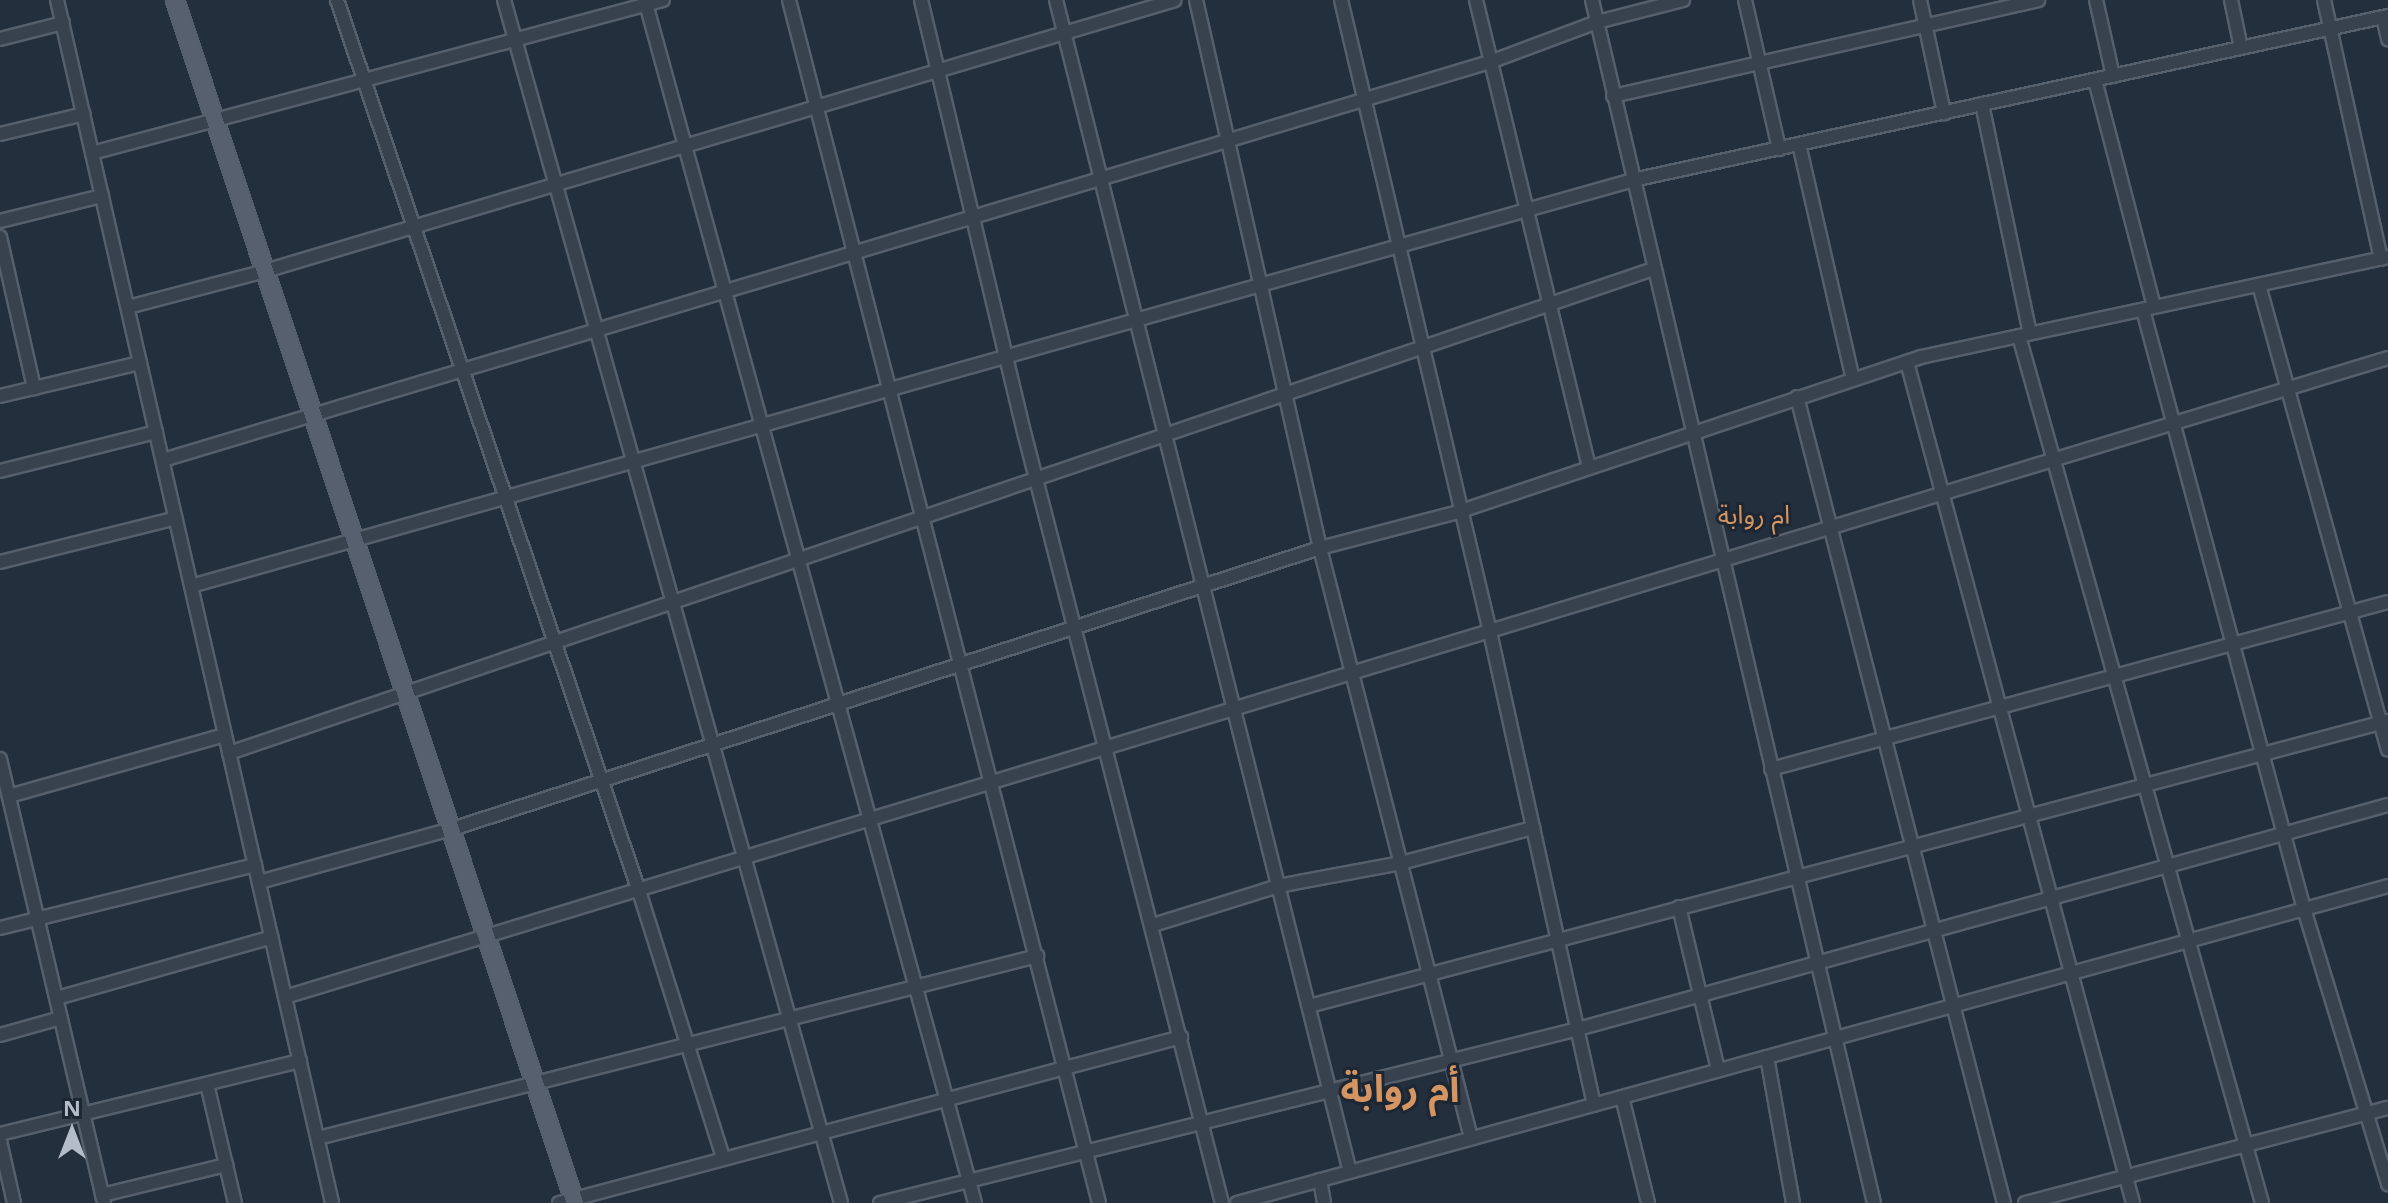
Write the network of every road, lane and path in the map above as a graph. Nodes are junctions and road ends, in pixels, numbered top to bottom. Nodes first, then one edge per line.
1 (57, 0) edge
2 (175, 0) edge
3 (337, 0) edge
4 (504, 0) edge
5 (663, 0) edge
6 (789, 0) edge
7 (921, 0) edge
8 (1056, 0) edge
9 (1175, 0) edge
10 (1196, 0) edge
11 (1341, 0) edge
12 (1476, 0) edge
13 (1592, 0) edge
14 (1683, 0) edge
15 (1745, 0) edge
16 (1920, 0) edge
17 (2038, 0) edge
18 (2096, 0) edge
19 (2231, 0) edge
20 (2324, 0) edge
21 (645, 3) edge
22 (2386, 16) edge
23 (1597, 22) junction
24 (63, 23) junction
25 (1925, 25) junction
26 (2331, 29) junction
27 (1064, 33) junction
28 (514, 38) junction
29 (0, 39) edge
30 (2388, 39) edge
31 (2241, 48) junction
32 (1490, 62) junction
33 (1760, 66) junction
34 (938, 71) junction
35 (2113, 76) junction
36 (363, 79) junction
37 (2095, 80) junction
38 (1613, 96) junction
39 (1364, 100) junction
40 (1982, 104) junction
41 (817, 107) junction
42 (1944, 113) junction
43 (84, 114) junction
44 (214, 119) junction
45 (0, 134) edge
46 (1228, 140) junction
47 (1799, 144) junction
48 (685, 146) junction
49 (1779, 149) junction
50 (92, 153) junction
51 (1100, 176) junction
52 (1633, 180) junction
53 (555, 185) junction
54 (102, 196) junction
55 (1526, 212) junction
56 (972, 216) junction
57 (0, 221) edge
58 (413, 227) junction
59 (0, 237) edge
60 (855, 250) junction
61 (1398, 250) junction
62 (2384, 258) edge
63 (1653, 269) junction
64 (265, 271) junction
65 (1260, 284) junction
66 (2259, 285) junction
67 (726, 293) junction
68 (1548, 302) junction
69 (128, 307) junction
70 (2148, 308) junction
71 (1136, 321) junction
72 (594, 329) junction
73 (2025, 335) junction
74 (1420, 345) junction
75 (1006, 356) junction
76 (2388, 358) edge
77 (1907, 362) junction
78 (140, 363) junction
79 (462, 369) junction
80 (1853, 379) junction
81 (34, 388) junction
82 (891, 388) junction
83 (2288, 389) junction
84 (1285, 394) junction
85 (0, 396) edge
86 (1797, 397) junction
87 (313, 413) junction
88 (2172, 424) junction
89 (764, 427) junction
90 (1690, 431) junction
91 (156, 432) junction
92 (1165, 438) junction
93 (163, 460) junction
94 (2054, 460) junction
95 (631, 462) junction
96 (1589, 466) junction
97 (0, 471) edge
98 (1038, 480) junction
99 (504, 494) junction
100 (1942, 494) junction
101 (1458, 512) junction
102 (924, 515) junction
103 (176, 518) junction
104 (1830, 528) junction
105 (354, 536) junction
106 (1320, 548) junction
107 (801, 560) junction
108 (1721, 561) junction
109 (0, 562) edge
110 (1202, 585) junction
111 (191, 586) junction
112 (670, 601) junction
113 (2388, 602) edge
114 (2350, 614) junction
115 (1078, 625) junction
116 (1490, 632) junction
117 (554, 643) junction
118 (2231, 644) junction
119 (963, 663) junction
120 (1352, 674) junction
121 (2114, 677) junction
122 (406, 692) junction
123 (840, 703) junction
124 (1999, 706) junction
125 (1234, 710) junction
126 (2384, 722) edge
127 (225, 735) junction
128 (1883, 738) junction
129 (709, 745) junction
130 (1109, 748) junction
131 (2388, 749) edge
132 (229, 753) junction
133 (2261, 756) junction
134 (0, 759) edge
135 (1771, 769) junction
136 (601, 780) junction
137 (993, 783) junction
138 (2146, 788) junction
139 (9, 796) junction
140 (2388, 805) edge
141 (2028, 815) junction
142 (872, 820) junction
143 (1533, 828) junction
144 (452, 829) junction
145 (2283, 832) junction
146 (1910, 845) junction
147 (742, 860) junction
148 (1401, 863) junction
149 (255, 865) junction
150 (2168, 866) junction
151 (1796, 874) junction
152 (259, 882) junction
153 (1278, 886) junction
154 (2388, 886) edge
155 (639, 891) junction
156 (2051, 898) junction
157 (1679, 907) junction
158 (2304, 909) junction
159 (38, 919) junction
160 (1153, 925) junction
161 (0, 928) edge
162 (1931, 930) junction
163 (272, 937) junction
164 (488, 938) junction
165 (1558, 940) junction
166 (2189, 941) junction
167 (1037, 956) junction
168 (1817, 964) junction
169 (2071, 973) junction
170 (1429, 975) junction
171 (917, 986) junction
172 (1699, 996) junction
173 (285, 997) junction
174 (57, 998) junction
175 (1309, 1006) junction
176 (1951, 1006) junction
177 (61, 1018) junction
178 (788, 1018) junction
179 (1578, 1029) junction
180 (0, 1035) edge
181 (1181, 1037) junction
182 (1835, 1038) junction
183 (684, 1044) junction
184 (1767, 1057) junction
185 (300, 1061) junction
186 (1451, 1062) junction
187 (1065, 1069) junction
188 (1718, 1070) junction
189 (535, 1081) junction
190 (207, 1084) junction
191 (1331, 1093) junction
192 (947, 1097) junction
193 (1622, 1097) junction
194 (1594, 1105) junction
195 (2388, 1108) edge
196 (2368, 1113) junction
197 (84, 1114) junction
198 (1202, 1122) junction
199 (820, 1131) junction
200 (0, 1134) edge
201 (318, 1138) junction
202 (1471, 1138) junction
203 (0, 1141) edge
204 (2245, 1145) junction
205 (1086, 1152) junction
206 (723, 1158) junction
207 (226, 1165) junction
208 (1350, 1172) junction
209 (2126, 1176) junction
210 (1320, 1180) junction
211 (969, 1181) junction
212 (2388, 1184) edge
213 (103, 1199) edge
214 (569, 1202) edge
215 (14, 1203) edge
216 (235, 1203) edge
217 (332, 1203) edge
218 (841, 1203) edge
219 (880, 1203) edge
220 (975, 1203) edge
221 (1099, 1203) edge
222 (1222, 1203) edge
223 (1237, 1203) edge
224 (1324, 1203) edge
225 (1648, 1203) edge
226 (1793, 1203) edge
227 (1874, 1203) edge
228 (2004, 1203) edge
229 (2025, 1203) edge
230 (2133, 1203) edge
231 (2262, 1203) edge

1 - 24 street
2 - 44 main road
3 - 36 street
4 - 28 street
5 - 21 street
6 - 41 street
7 - 34 street
8 - 27 street
9 - 27 street
10 - 46 street
11 - 39 street
12 - 32 street
13 - 23 street
14 - 23 street
15 - 33 street
16 - 25 street
17 - 25 street
18 - 35 street
19 - 31 street
20 - 26 street
21 - 28 street
21 - 48 street
22 - 26 street
22 - 30 street
23 - 32 street
23 - 38 street
24 - 29 street
24 - 43 street
25 - 33 street
25 - 42 street
26 - 31 street
26 - 62 street
27 - 34 street
27 - 51 street
28 - 36 street
28 - 53 street
31 - 35 street
32 - 39 street
32 - 55 street
33 - 38 street
33 - 49 street
34 - 41 street
34 - 56 street
35 - 37 street
36 - 44 street
36 - 58 street
37 - 40 street
37 - 70 street
38 - 52 street
39 - 46 street
39 - 61 street
40 - 42 street
40 - 73 street
41 - 48 street
41 - 60 street
42 - 47 street
43 - 45 street
43 - 50 street
44 - 50 street
44 - 64 main road
46 - 51 street
46 - 65 street
47 - 49 street
47 - 80 street
48 - 53 street
48 - 67 street
49 - 52 street
50 - 54 street
51 - 56 street
51 - 71 street
52 - 55 street
52 - 63 street
53 - 58 street
53 - 72 street
54 - 57 street
54 - 69 street
55 - 61 street
55 - 68 street
56 - 60 street
56 - 75 street
58 - 64 street
58 - 79 street
59 - 81 street
60 - 67 street
60 - 82 street
61 - 65 street
61 - 74 street
62 - 66 street
63 - 68 street
63 - 90 street
64 - 69 street
64 - 87 main road
65 - 71 street
65 - 84 street
66 - 70 street
66 - 83 street
67 - 72 street
67 - 89 street
68 - 74 street
68 - 96 street
69 - 78 street
70 - 73 street
70 - 88 street
71 - 75 street
71 - 92 street
72 - 79 street
72 - 95 street
73 - 77 street
73 - 94 street
74 - 84 street
74 - 101 street
75 - 82 street
75 - 98 street
76 - 83 street
77 - 80 street
77 - 100 street
78 - 81 street
78 - 91 street
79 - 87 street
79 - 99 street
80 - 86 street
81 - 85 street
82 - 89 street
82 - 102 street
83 - 88 street
83 - 114 street
84 - 92 street
84 - 106 street
86 - 90 street
86 - 104 street
87 - 93 street
87 - 105 main road
88 - 94 street
88 - 118 street
89 - 95 street
89 - 107 street
90 - 96 street
90 - 108 street
91 - 93 street
91 - 97 street
92 - 98 street
92 - 110 street
93 - 103 street
94 - 100 street
94 - 121 street
95 - 99 street
95 - 112 street
96 - 101 street
98 - 102 street
98 - 115 street
99 - 105 street
99 - 117 street
100 - 104 street
100 - 124 street
101 - 106 street
101 - 116 street
102 - 107 street
102 - 119 street
103 - 109 street
103 - 111 street
104 - 108 street
104 - 128 street
105 - 111 street
105 - 122 main road
106 - 110 street
106 - 120 street
107 - 112 street
107 - 123 street
108 - 116 street
108 - 135 street
110 - 115 street
110 - 125 street
111 - 127 street
112 - 117 street
112 - 129 street
113 - 114 street
114 - 118 street
114 - 126 street
115 - 119 street
115 - 130 street
116 - 120 street
116 - 143 street
117 - 122 street
117 - 136 street
118 - 121 street
118 - 133 street
119 - 123 street
119 - 137 street
120 - 125 street
120 - 148 street
121 - 124 street
121 - 138 street
122 - 132 street
122 - 144 main road
123 - 129 street
123 - 142 street
124 - 128 street
124 - 141 street
125 - 130 street
125 - 153 street
126 - 131 street
126 - 133 street
127 - 132 street
127 - 139 street
128 - 135 street
128 - 146 street
129 - 136 street
129 - 147 street
130 - 137 street
130 - 160 street
132 - 149 street
133 - 138 street
133 - 145 street
134 - 139 street
135 - 151 street
136 - 144 street
136 - 155 street
137 - 142 street
137 - 167 street
138 - 141 street
138 - 150 street
139 - 159 street
140 - 145 street
141 - 146 street
141 - 156 street
142 - 147 street
142 - 171 street
143 - 148 street
143 - 165 street
144 - 152 street
144 - 164 main road
145 - 150 street
145 - 158 street
146 - 151 street
146 - 162 street
147 - 155 street
147 - 178 street
148 - 153 street
148 - 170 street
149 - 152 street
149 - 159 street
150 - 156 street
150 - 166 street
151 - 157 street
151 - 168 street
152 - 163 street
153 - 160 street
153 - 175 street
154 - 158 street
155 - 164 street
155 - 183 street
156 - 162 street
156 - 169 street
157 - 165 street
157 - 172 street
158 - 166 street
158 - 196 street
159 - 161 street
159 - 174 street
160 - 181 street
162 - 168 street
162 - 176 street
163 - 173 street
163 - 174 street
164 - 173 street
164 - 189 main road
165 - 170 street
165 - 179 street
166 - 169 street
166 - 204 street
167 - 171 street
167 - 187 street
168 - 172 street
168 - 182 street
169 - 176 street
169 - 209 street
170 - 175 street
170 - 186 street
171 - 178 street
171 - 192 street
172 - 179 street
172 - 188 street
173 - 185 street
174 - 177 street
175 - 191 street
176 - 182 street
176 - 228 street
177 - 180 street
177 - 197 street
178 - 183 street
178 - 199 street
179 - 186 street
179 - 194 street
181 - 187 street
181 - 198 street
182 - 184 street
182 - 227 street
183 - 189 street
183 - 206 street
184 - 188 street
184 - 226 street
185 - 190 street
185 - 201 street
186 - 191 street
186 - 202 street
187 - 192 street
187 - 205 street
188 - 193 street
189 - 201 street
189 - 214 main road
190 - 197 street
190 - 207 street
191 - 198 street
191 - 208 street
192 - 199 street
192 - 211 street
193 - 194 street
193 - 225 street
194 - 202 street
195 - 196 street
196 - 204 street
196 - 212 street
197 - 200 street
197 - 213 street
198 - 205 street
198 - 222 street
199 - 206 street
199 - 218 street
201 - 217 street
202 - 208 street
203 - 215 street
204 - 209 street
204 - 231 street
205 - 211 street
205 - 221 street
206 - 214 street
207 - 213 street
207 - 216 street
208 - 210 street
209 - 229 street
209 - 230 street
210 - 223 street
210 - 224 street
211 - 219 street
211 - 220 street

